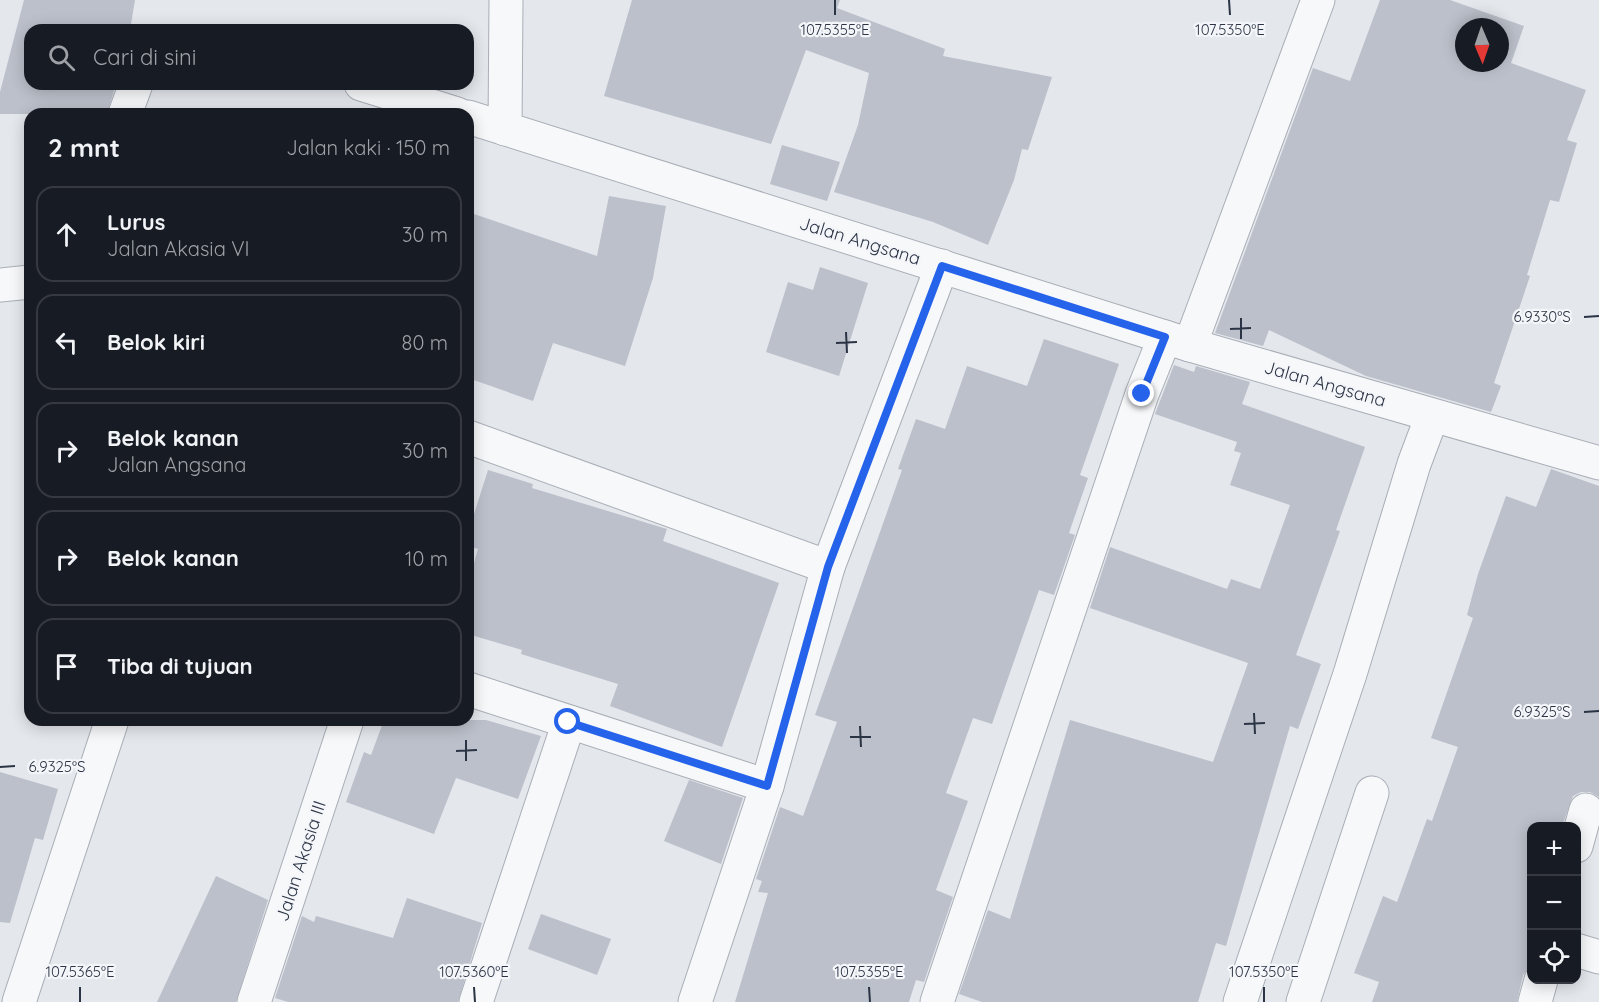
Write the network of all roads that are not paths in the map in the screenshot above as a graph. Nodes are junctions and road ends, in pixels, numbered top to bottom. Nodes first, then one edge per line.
1 (506, 0) edge
2 (1318, 0) edge
3 (134, 90) edge
4 (381, 90) edge
5 (127, 108) edge
6 (438, 108) edge
7 (474, 119) edge
8 (505, 129) junction
9 (942, 266) junction
10 (24, 283) edge
11 (0, 285) edge
12 (1178, 341) junction
13 (1432, 416) junction
14 (474, 439) edge
15 (1599, 464) edge
16 (828, 567) junction
17 (474, 691) edge
18 (568, 722) junction
19 (110, 726) edge
20 (345, 726) edge
21 (767, 786) junction
22 (1372, 793) dead end
23 (1586, 810) dead end
24 (1581, 828) edge
25 (1581, 952) edge
26 (1599, 957) edge
27 (1540, 984) edge
28 (19, 1002) edge
29 (254, 1002) edge
30 (476, 1002) edge
31 (695, 1002) edge
32 (937, 1002) edge
33 (1240, 1002) edge
34 (1303, 1002) edge
35 (1535, 1002) edge

1 - 8 street
2 - 12 street
3 - 5 street
4 - 6 street
7 - 8 street, Jalan Angsana
8 - 9 street, Jalan Angsana
9 - 12 street, Jalan Angsana
9 - 16 street
10 - 11 street
12 - 13 street, Jalan Angsana
12 - 32 street
13 - 15 street, Jalan Angsana
13 - 33 street
14 - 16 street
16 - 21 street
17 - 18 street
18 - 21 street
18 - 30 street
19 - 28 street
20 - 29 street, Jalan Akasia III
21 - 31 street
22 - 34 street
23 - 24 street
25 - 26 street
27 - 35 street

